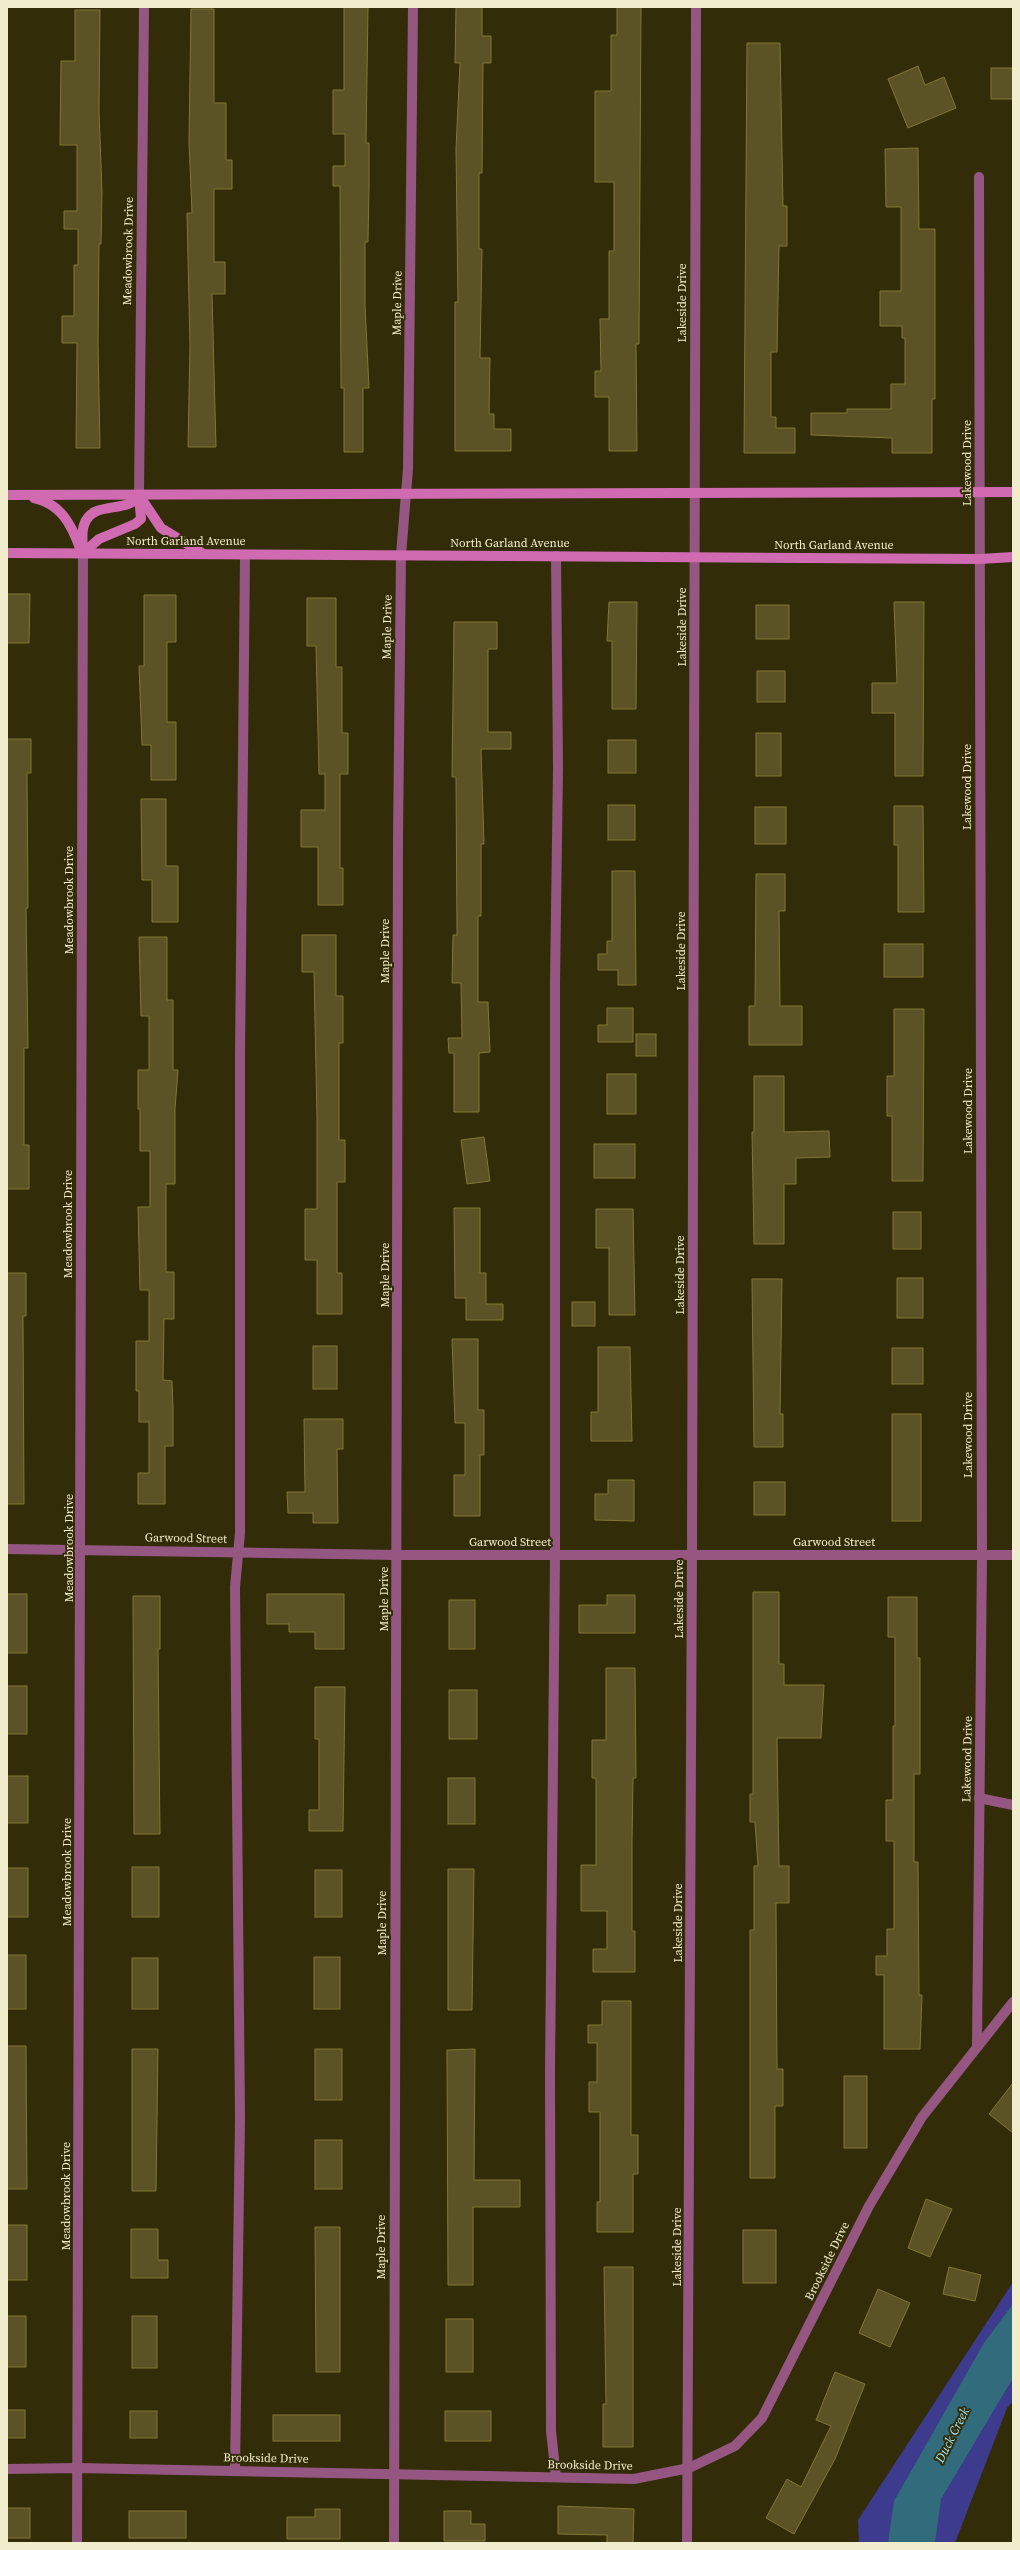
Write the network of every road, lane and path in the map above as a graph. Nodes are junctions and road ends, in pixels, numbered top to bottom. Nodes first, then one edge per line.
1 (144, 7) edge
2 (413, 7) edge
3 (696, 7) edge
4 (979, 177) dead end
5 (1013, 492) edge
6 (694, 493) junction
7 (980, 493) junction
8 (407, 494) junction
9 (7, 495) edge
10 (24, 495) junction
11 (139, 495) junction
12 (7, 553) edge
13 (83, 553) junction
14 (204, 554) junction
15 (244, 554) junction
16 (401, 555) junction
17 (556, 556) junction
18 (695, 557) junction
19 (1013, 557) edge
20 (980, 559) junction
21 (7, 1549) edge
22 (82, 1550) junction
23 (237, 1552) junction
24 (397, 1555) junction
25 (555, 1555) junction
26 (692, 1555) junction
27 (982, 1555) junction
28 (1013, 1555) edge
29 (979, 1798) junction
30 (1013, 1804) edge
31 (1013, 2002) edge
32 (977, 2045) junction
33 (78, 2468) junction
34 (689, 2468) junction
35 (7, 2469) edge
36 (235, 2471) junction
37 (393, 2473) junction
38 (556, 2477) junction
39 (78, 2543) edge
40 (394, 2543) edge
41 (687, 2543) edge

1 - 11 street, Meadowbrook Drive
2 - 8 street, Maple Drive
3 - 6 street, Lakeside Drive
4 - 7 street, Lakewood Drive
5 - 7 main road
6 - 7 main road
6 - 8 main road
6 - 18 street, Lakeside Drive
7 - 20 street, Lakewood Drive
8 - 11 main road
8 - 16 street, Maple Drive
9 - 10 main road
10 - 11 main road
10 - 13 main road
11 - 13 main road
11 - 13 main road
11 - 14 main road
12 - 13 main road, North Garland Avenue
13 - 14 main road, North Garland Avenue
13 - 22 street, Meadowbrook Drive
14 - 15 main road, North Garland Avenue
15 - 16 main road, North Garland Avenue
15 - 23 street
16 - 17 main road, North Garland Avenue
16 - 24 street, Maple Drive
17 - 18 main road, North Garland Avenue
17 - 25 street
18 - 20 main road, North Garland Avenue
18 - 26 street, Lakeside Drive
19 - 20 main road, North Garland Avenue
20 - 27 street, Lakewood Drive
21 - 22 street, Garwood Street
22 - 23 street, Garwood Street
22 - 33 street, Meadowbrook Drive
23 - 24 street, Garwood Street
23 - 36 street
24 - 25 street, Garwood Street
24 - 37 street, Maple Drive
25 - 26 street, Garwood Street
25 - 38 street
26 - 27 street, Garwood Street
26 - 34 street, Lakeside Drive
27 - 28 street, Garwood Street
27 - 29 street, Lakewood Drive
29 - 30 street
29 - 32 street, Lakewood Drive
31 - 32 street, Brookside Drive
32 - 34 street, Brookside Drive
33 - 35 street, Brookside Drive
33 - 36 street, Brookside Drive
33 - 39 street, Meadowbrook Drive
34 - 38 street, Brookside Drive
34 - 41 street, Lakeside Drive
36 - 37 street, Brookside Drive
37 - 38 street, Brookside Drive
37 - 40 street, Maple Drive

